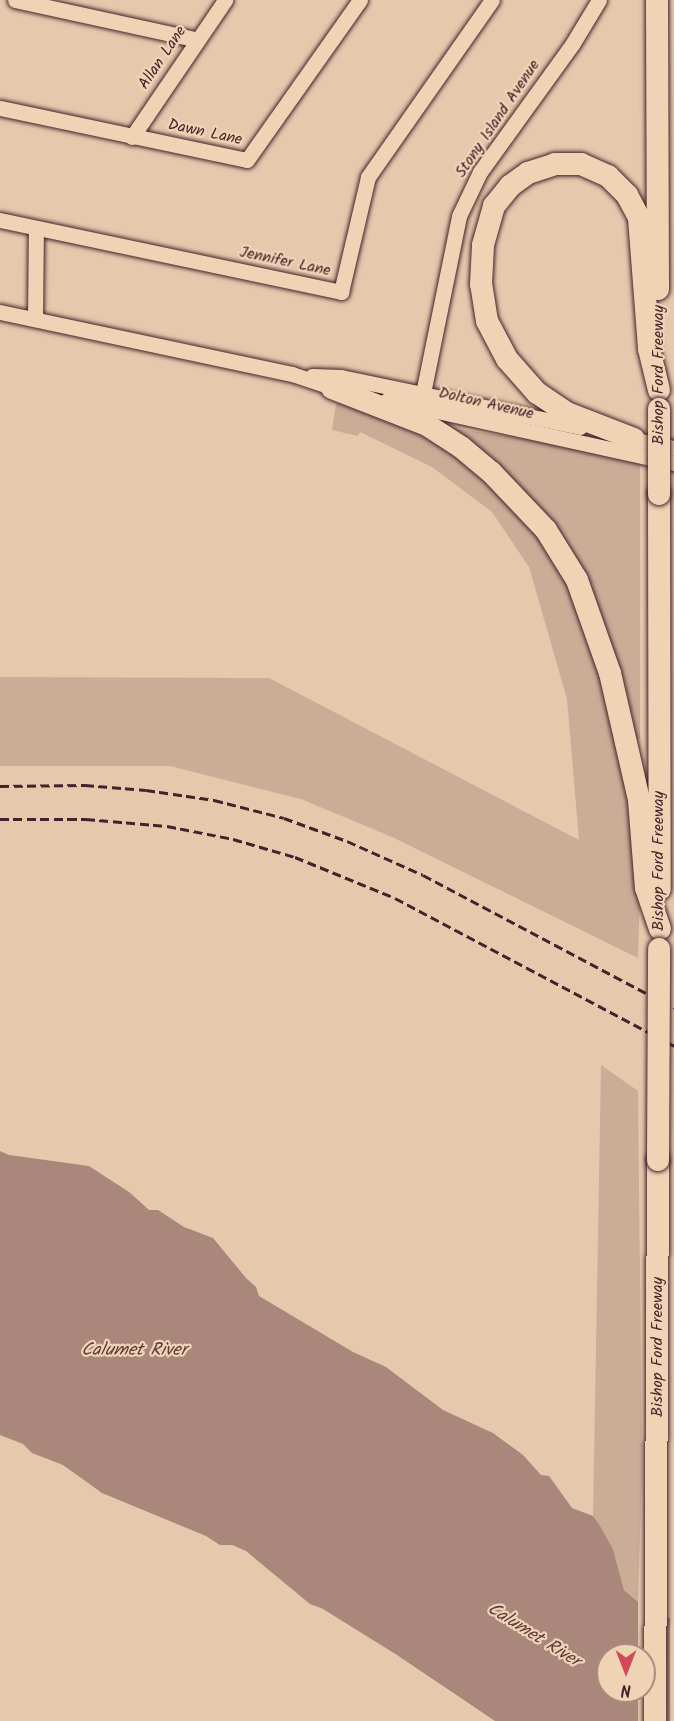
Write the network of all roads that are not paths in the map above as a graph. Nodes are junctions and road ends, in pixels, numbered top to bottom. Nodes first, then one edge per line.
1 (15, 0) edge
2 (225, 0) edge
3 (360, 0) edge
4 (492, 0) edge
5 (599, 0) edge
6 (657, 0) edge
7 (198, 40) junction
8 (0, 108) edge
9 (132, 137) junction
10 (0, 220) edge
11 (36, 229) junction
12 (0, 312) edge
13 (35, 319) junction
14 (292, 374) junction
15 (332, 388) junction
16 (659, 400) junction
17 (422, 401) junction
18 (634, 439) junction
19 (674, 448) edge
20 (674, 464) edge
21 (659, 939) junction
22 (655, 1721) edge

1 - 7 street
2 - 7 street, Allan Lane
3 - 9 street, Dawn Lane
4 - 11 street, Jennifer Lane
5 - 17 street, Stony Island Avenue
6 - 16 highway, Bishop Ford Freeway
7 - 9 street, Allan Lane
8 - 9 street, Dawn Lane
10 - 11 street, Jennifer Lane
11 - 13 street
12 - 13 street, Dolton Avenue
13 - 14 street, Dolton Avenue
14 - 15 street, Dolton Avenue
14 - 17 street, Dolton Avenue
15 - 17 street, Dolton Avenue
15 - 21 highway
16 - 18 highway
16 - 21 highway, Bishop Ford Freeway, bridge
17 - 18 street, Dolton Avenue
17 - 20 street, Dolton Avenue
18 - 19 street, Dolton Avenue
21 - 22 highway, Bishop Ford Freeway, bridge

